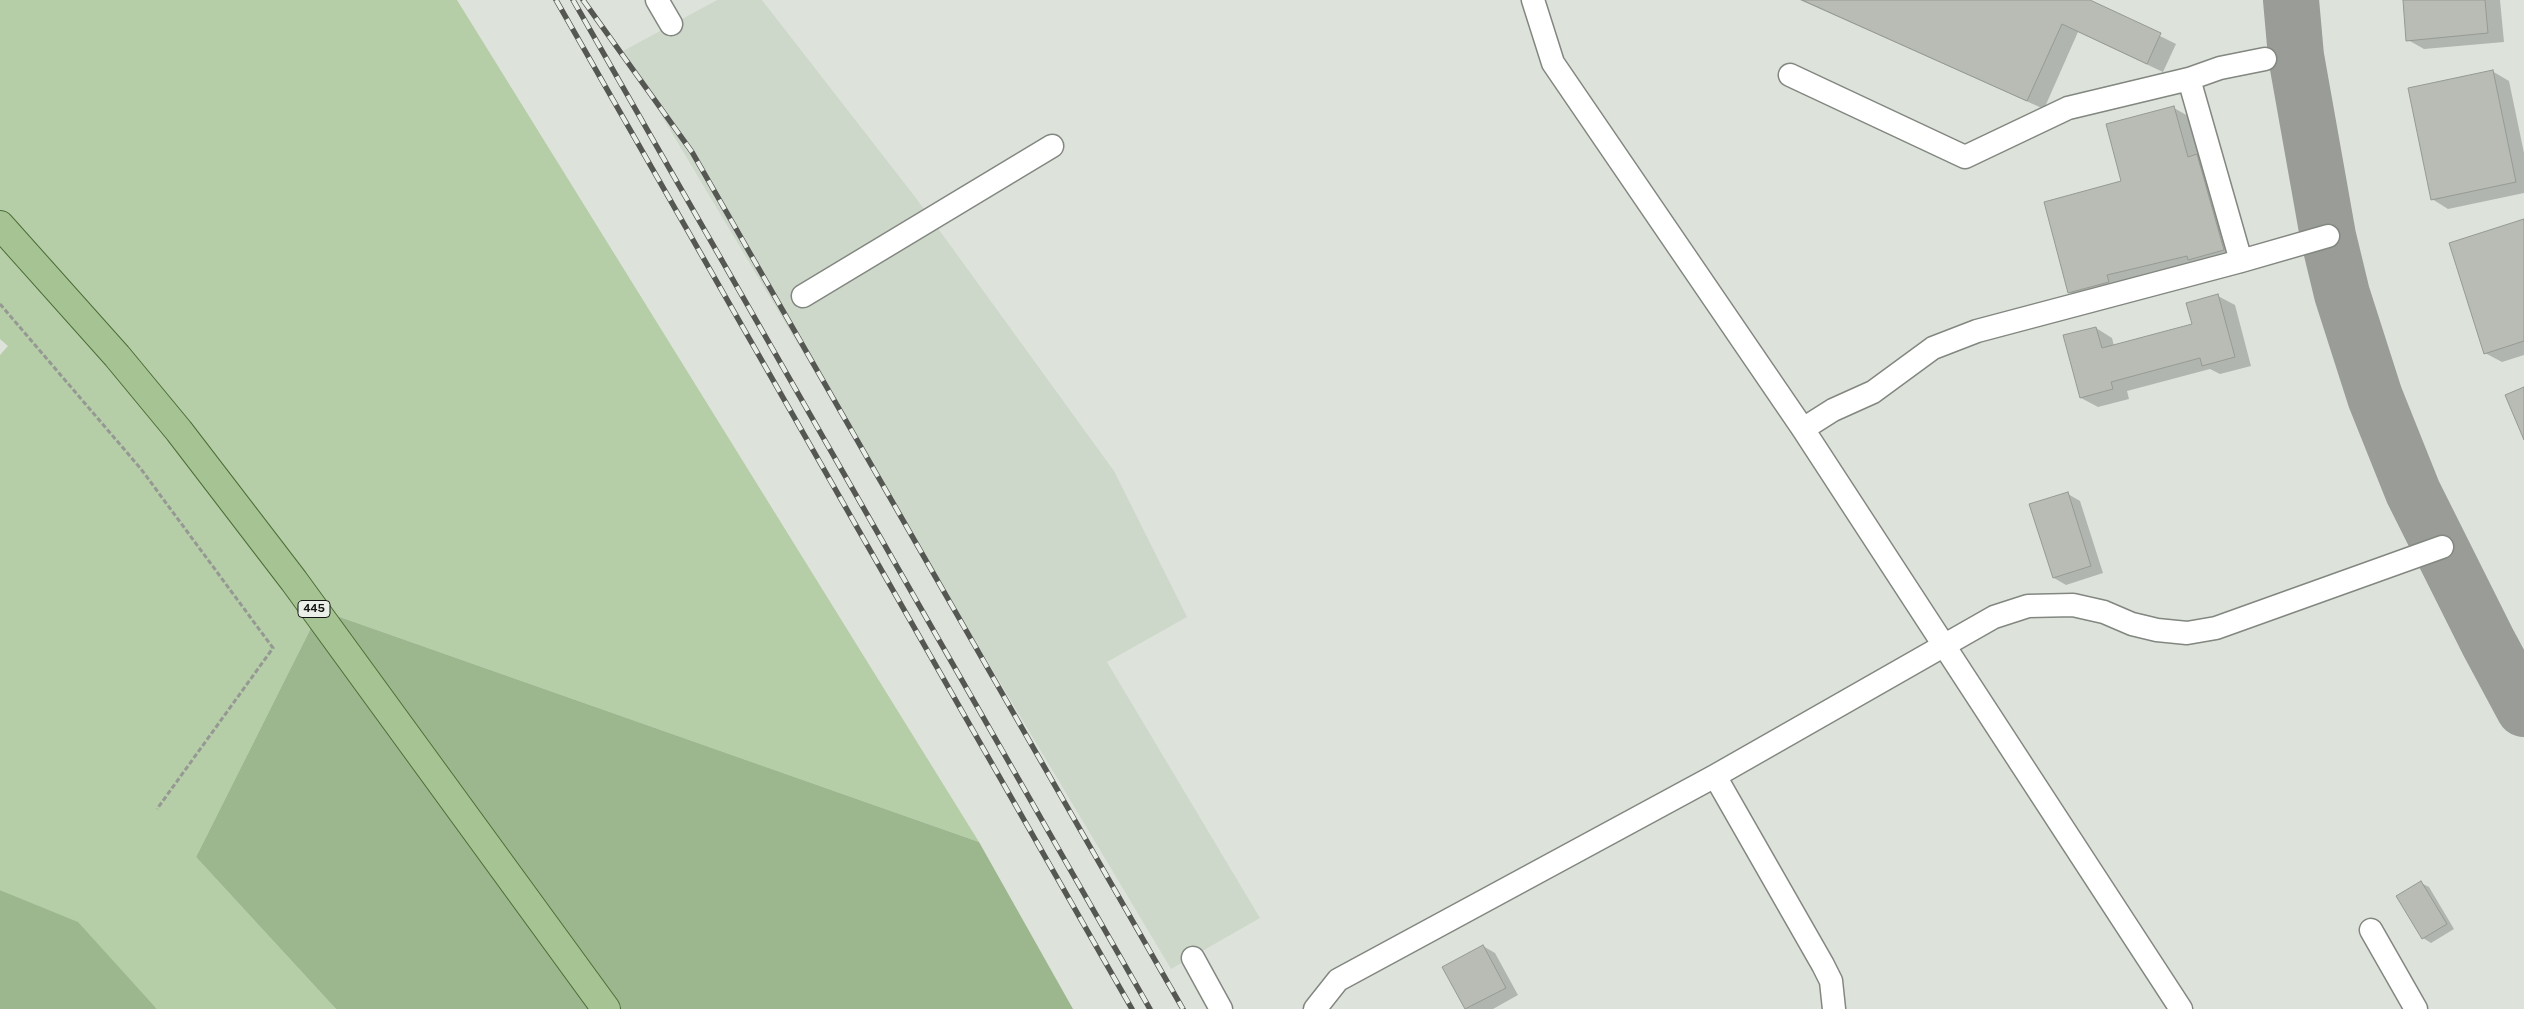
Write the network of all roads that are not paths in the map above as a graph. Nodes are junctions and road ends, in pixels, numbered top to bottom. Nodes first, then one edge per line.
1 (657, 0) edge
2 (1533, 0) edge
3 (670, 24) dead end
4 (2265, 59) dead end
5 (1790, 75) dead end
6 (2189, 79) junction
7 (1052, 146) dead end
8 (0, 225) edge
9 (2328, 236) dead end
10 (2241, 262) junction
11 (803, 296) dead end
12 (1803, 429) junction
13 (2442, 547) dead end
14 (1944, 646) junction
15 (1715, 776) junction
16 (2371, 930) dead end
17 (1192, 958) dead end
18 (606, 1009) edge
19 (1221, 1009) edge
20 (1315, 1009) edge
21 (1834, 1009) edge
22 (2181, 1009) edge
23 (2416, 1009) edge

1 - 3 lane
2 - 12 lane
4 - 6 lane
5 - 6 lane
6 - 10 lane
7 - 11 lane
8 - 18 main road, 445
9 - 10 lane
10 - 12 lane
12 - 14 lane
13 - 14 lane
14 - 15 lane
14 - 22 lane
15 - 20 lane
15 - 21 lane
16 - 23 lane
17 - 19 lane

